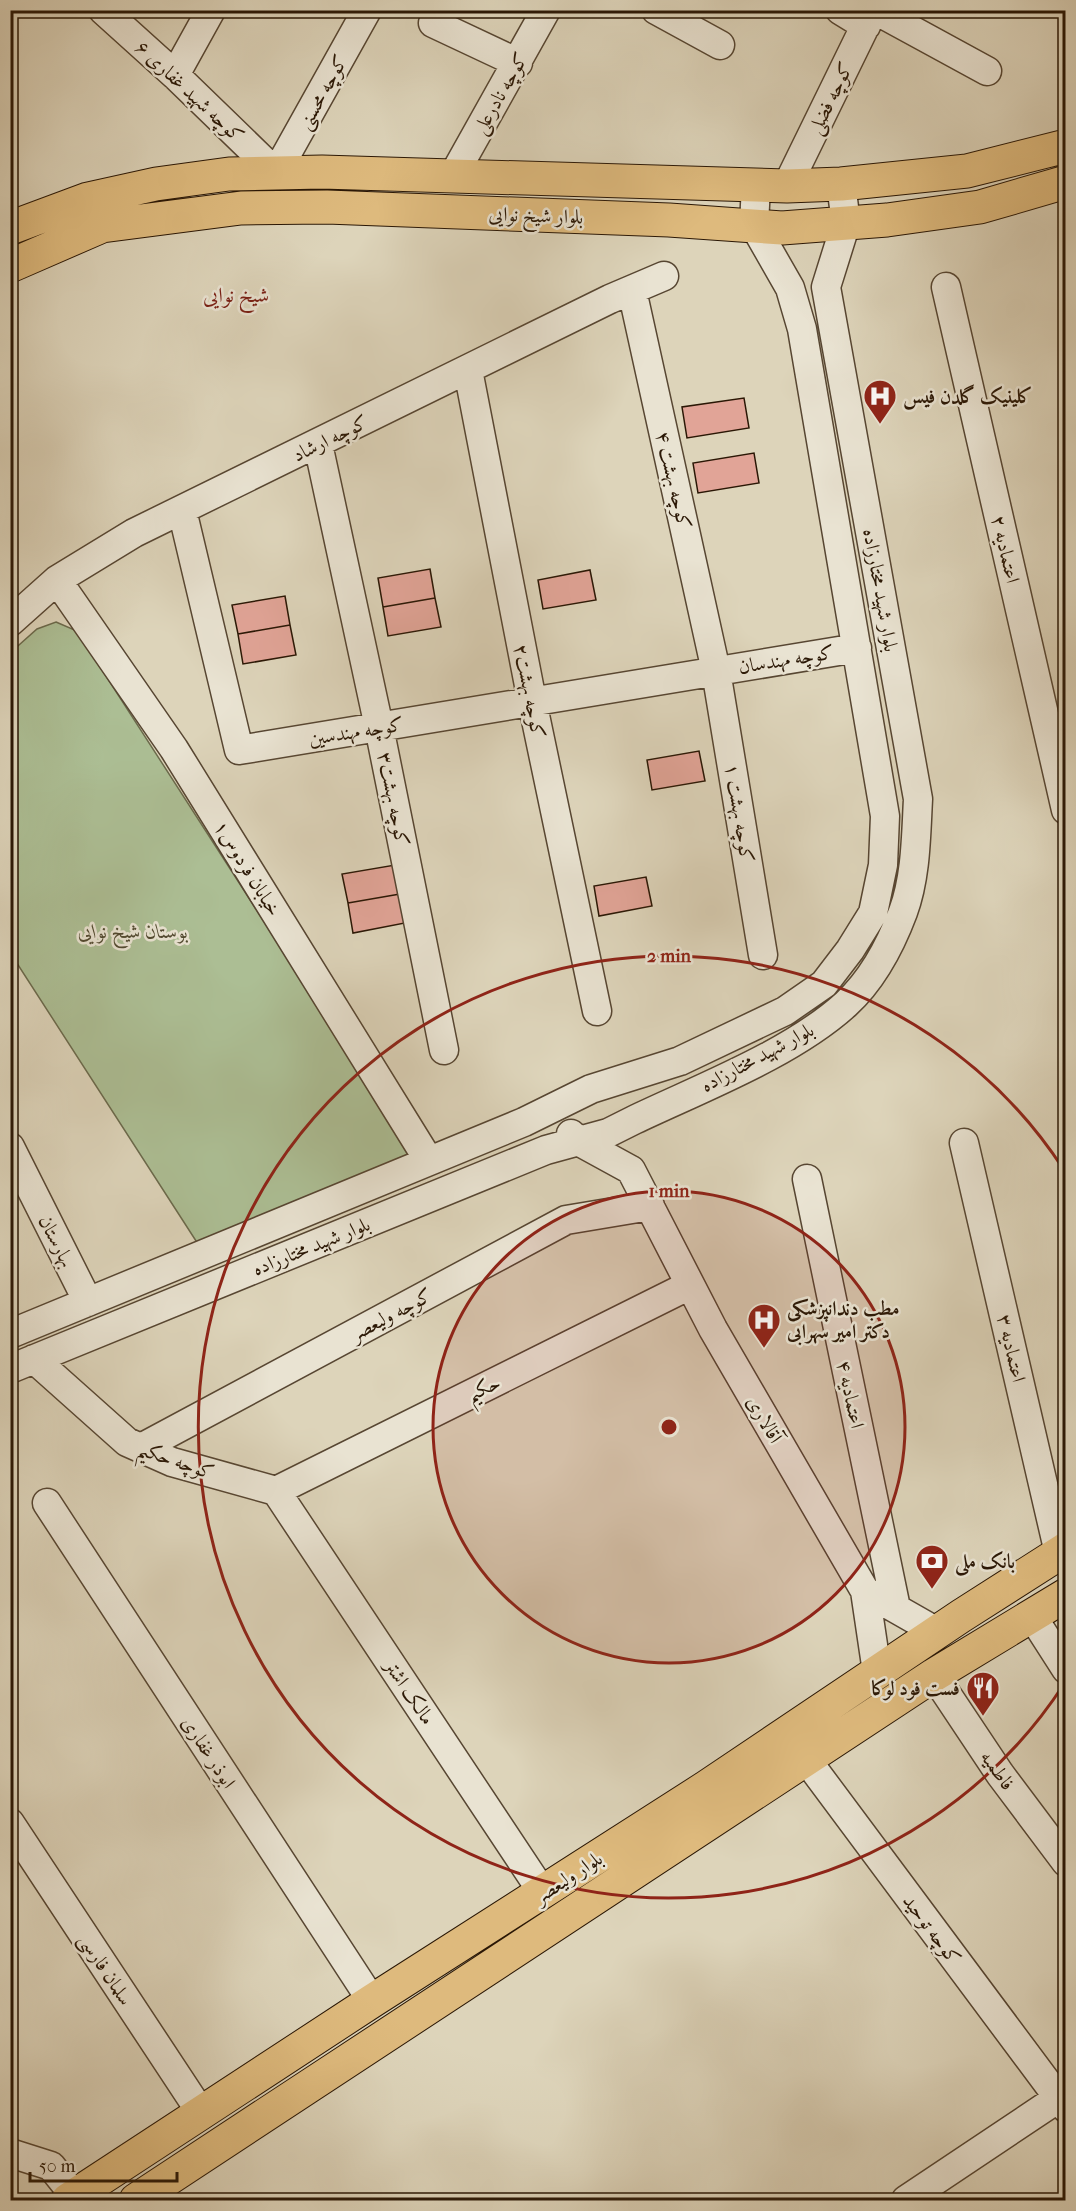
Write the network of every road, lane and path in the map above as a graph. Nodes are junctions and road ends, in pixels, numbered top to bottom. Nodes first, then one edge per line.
1 (103, 10) edge
2 (211, 10) edge
3 (368, 10) edge
4 (546, 10) edge
5 (656, 10) edge
6 (840, 10) edge
7 (871, 16) edge
8 (433, 23) dead end
9 (720, 45) dead end
10 (518, 63) junction
11 (987, 71) dead end
12 (175, 75) junction
13 (1065, 146) edge
14 (276, 173) junction
15 (453, 176) junction
16 (1065, 182) edge
17 (841, 184) junction
18 (771, 185) junction
19 (846, 223) junction
20 (754, 225) junction
21 (10, 228) edge
22 (10, 266) edge
23 (664, 276) dead end
24 (946, 287) dead end
25 (632, 290) junction
26 (468, 370) junction
27 (318, 444) junction
28 (182, 510) junction
29 (57, 580) junction
30 (10, 622) edge
31 (857, 648) junction
32 (716, 671) junction
33 (532, 701) junction
34 (379, 727) junction
35 (1065, 810) edge
36 (763, 955) dead end
37 (597, 1011) dead end
38 (444, 1050) dead end
39 (615, 1082) junction
40 (568, 1100) junction
41 (634, 1120) junction
42 (578, 1141) junction
43 (964, 1143) dead end
44 (10, 1148) edge
45 (429, 1161) junction
46 (631, 1170) junction
47 (807, 1179) dead end
48 (650, 1206) junction
49 (690, 1285) junction
50 (88, 1302) junction
51 (10, 1335) edge
52 (22, 1364) edge
53 (141, 1448) junction
54 (276, 1491) junction
55 (47, 1503) dead end
56 (1062, 1552) edge
57 (865, 1592) junction
58 (1065, 1595) edge
59 (896, 1608) junction
60 (1032, 1616) junction
61 (937, 1632) junction
62 (1065, 1669) edge
63 (878, 1672) junction
64 (934, 1675) junction
65 (806, 1759) junction
66 (705, 1788) junction
67 (722, 1816) junction
68 (10, 1823) edge
69 (1065, 1862) edge
70 (543, 1893) junction
71 (372, 2001) junction
72 (1063, 2100) edge
73 (202, 2114) junction
74 (10, 2153) edge
75 (72, 2198) edge
76 (136, 2200) edge
77 (906, 2200) edge

1 - 12 street, کوچه شهید غفاری ۶
2 - 12 street
3 - 14 street, کوچه محسنی
4 - 10 street, کوچه نادرعلی
5 - 9 street
6 - 7 street
7 - 11 street
7 - 18 street, کوچه فضلی
8 - 10 street
10 - 15 street, کوچه نادرعلی
12 - 14 street, کوچه شهید غفاری ۶
13 - 17 main road, بلوار شیخ نوایی
14 - 15 main road, بلوار شیخ نوایی
14 - 21 main road, بلوار شیخ نوایی
15 - 18 main road, بلوار شیخ نوایی
16 - 19 main road, بلوار شیخ نوایی
17 - 18 main road, بلوار شیخ نوایی
17 - 19 street, بلوار شهید مختارزاده
18 - 20 street
19 - 20 main road, بلوار شیخ نوایی
19 - 41 street, بلوار شهید مختارزاده
20 - 22 main road, بلوار شیخ نوایی
20 - 31 street, بلوار شهید مختارزاده
23 - 25 street, کوچه ارشاد
24 - 35 street, اعتمادیه ۲
25 - 26 street, کوچه ارشاد
25 - 32 street, کوچه بهشت ۴
26 - 27 street, کوچه ارشاد
26 - 33 street, کوچه بهشت۲
27 - 28 street, کوچه ارشاد
27 - 34 street, کوچه بهشت۳
28 - 29 street, کوچه ارشاد
28 - 34 street, کوچه مهندسین
29 - 30 street, کوچه ارشاد
29 - 45 street, خیابان فردوس۱
31 - 32 street, کوچه مهندسان
31 - 39 street, بلوار شهید مختارزاده
32 - 33 street, کوچه مهندسین
32 - 36 street, کوچه بهشت ۱
33 - 34 street, کوچه مهندسین
33 - 37 street, کوچه بهشت۲
34 - 38 street, کوچه بهشت۳
39 - 40 street, بلوار شهید مختارزاده
39 - 41 street
40 - 42 street
40 - 45 street, بلوار شهید مختارزاده
41 - 42 street, بلوار شهید مختارزاده
41 - 46 street
42 - 46 street
42 - 52 street, بلوار شهید مختارزاده
43 - 56 street, اعتمادیه ۳
44 - 50 street, بهارستان
45 - 50 street, بلوار شهید مختارزاده
46 - 48 street, آقالاری
47 - 59 street, اعتمادیه ۴
48 - 49 street, آقالاری
48 - 53 street, کوچه ولیعصر
49 - 54 street, حکیم
49 - 57 street, آقالاری
50 - 51 street, بلوار شهید مختارزاده
52 - 53 street, کوچه حکیم
53 - 54 street, کوچه حکیم
54 - 70 street, مالک اشتر
55 - 71 street, ابوذر غفاری
56 - 61 main road, بلوار ولیعصر
57 - 59 street
57 - 63 street
58 - 60 main road, بلوار ولیعصر
59 - 61 street
60 - 62 street
60 - 64 main road, بلوار ولیعصر
61 - 63 main road, بلوار ولیعصر
63 - 66 main road, بلوار ولیعصر
64 - 65 main road, بلوار ولیعصر
64 - 69 street, فاطمیه
65 - 67 main road, بلوار ولیعصر
65 - 72 street, کوچه توحید
66 - 67 main road
66 - 70 main road, بلوار ولیعصر
67 - 76 main road, بلوار ولیعصر
68 - 73 street, سلمان فارسی
70 - 71 main road, بلوار ولیعصر
71 - 73 main road, بلوار ولیعصر
72 - 77 street
73 - 75 main road, بلوار ولیعصر
74 - 75 street

